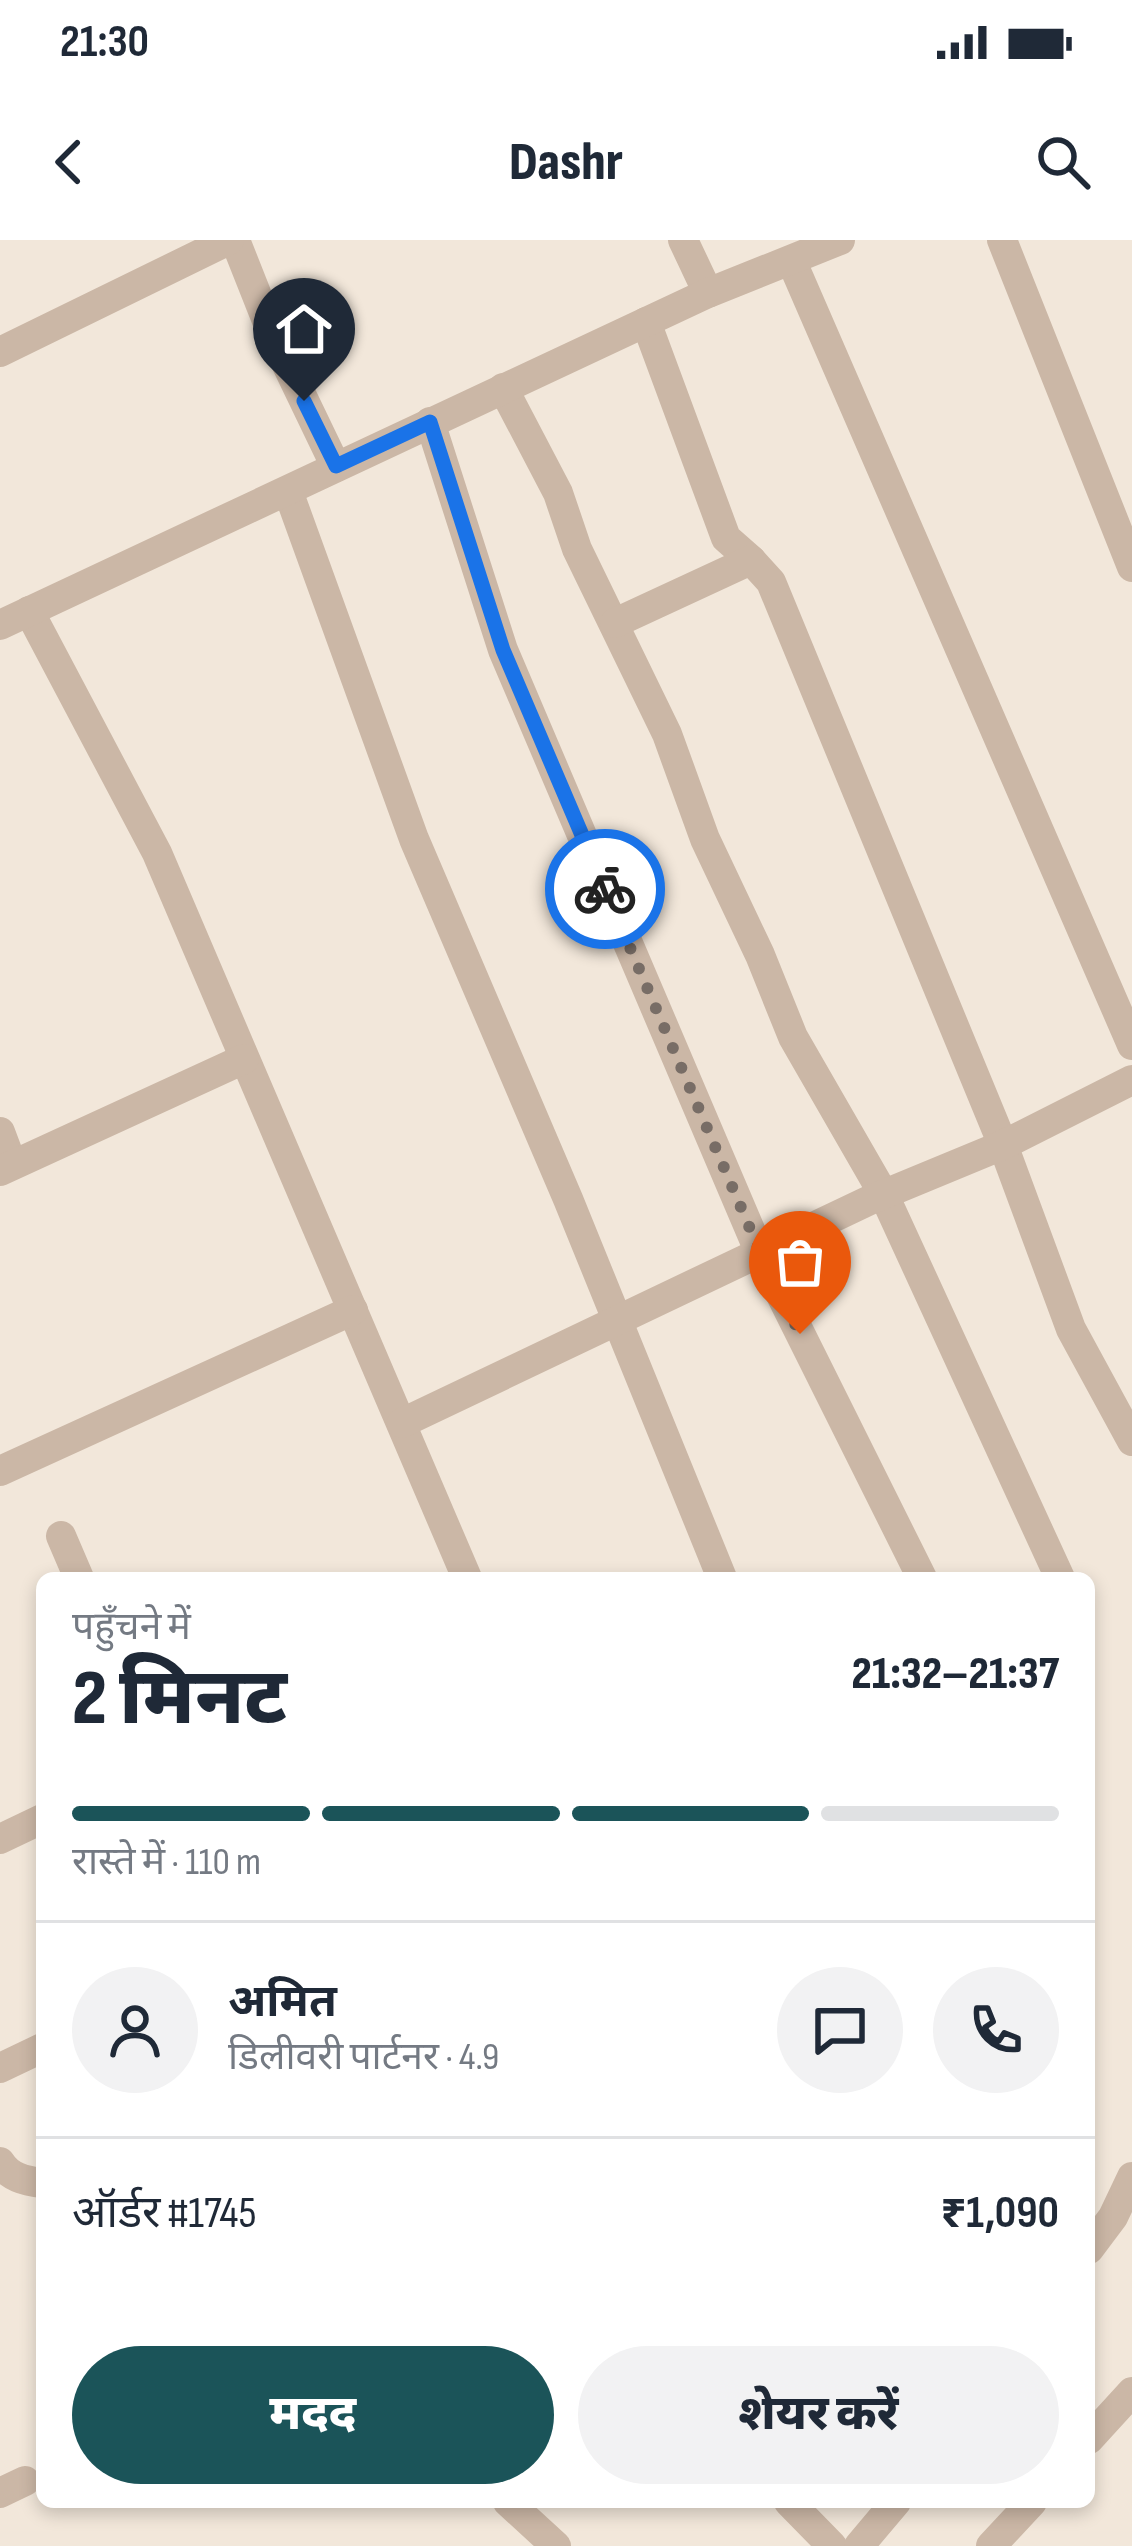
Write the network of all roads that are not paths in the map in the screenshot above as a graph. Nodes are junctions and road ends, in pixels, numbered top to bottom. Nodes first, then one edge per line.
1 (232, 240) edge
2 (683, 240) edge
3 (840, 240) edge
4 (1003, 240) edge
5 (792, 262) junction
6 (708, 293) junction
7 (646, 322) junction
8 (0, 352) edge
9 (503, 388) junction
10 (430, 422) junction
11 (336, 466) junction
12 (288, 491) junction
13 (751, 560) junction
14 (1132, 567) edge
15 (29, 611) junction
16 (615, 623) junction
17 (0, 625) edge
18 (1132, 1045) edge
19 (244, 1059) junction
20 (1132, 1080) edge
21 (0, 1132) edge
22 (1003, 1145) junction
23 (6, 1167) edge
24 (884, 1195) junction
25 (760, 1252) junction
26 (353, 1310) junction
27 (618, 1320) junction
28 (402, 1423) junction
29 (1132, 1441) edge
30 (0, 1471) edge
31 (61, 1536) dead end
32 (76, 1572) edge
33 (464, 1572) edge
34 (720, 1572) edge
35 (919, 1572) edge
36 (1057, 1572) edge
37 (36, 1822) edge
38 (0, 1839) edge
39 (36, 2051) edge
40 (0, 2068) edge
41 (0, 2162) edge
42 (1132, 2177) edge
43 (36, 2183) edge
44 (1095, 2240) edge
45 (1132, 2392) edge
46 (1095, 2432) edge
47 (515, 2508) edge
48 (795, 2508) edge
49 (891, 2508) edge
50 (1027, 2508) edge
51 (556, 2546) edge
52 (832, 2546) edge
53 (859, 2546) edge
54 (992, 2546) edge

1 - 8 street
1 - 11 street
2 - 6 street
3 - 5 street
4 - 14 street
5 - 6 street
5 - 18 street
6 - 7 street
7 - 9 street
7 - 13 street
9 - 10 street
9 - 16 street
10 - 11 street
10 - 25 street
11 - 12 street
12 - 15 street
12 - 27 street
13 - 16 street
13 - 22 street
15 - 17 street
15 - 19 street
16 - 24 street
19 - 23 street
19 - 26 street
20 - 22 street
21 - 23 street
22 - 24 street
22 - 29 street
24 - 25 street
24 - 36 street
25 - 27 street
25 - 35 street
26 - 28 street
26 - 30 street
27 - 28 street
27 - 34 street
28 - 33 street
31 - 32 street
37 - 38 street
39 - 40 street
41 - 43 street
42 - 44 street
45 - 46 street
47 - 51 street
48 - 52 street
49 - 53 street
50 - 54 street

